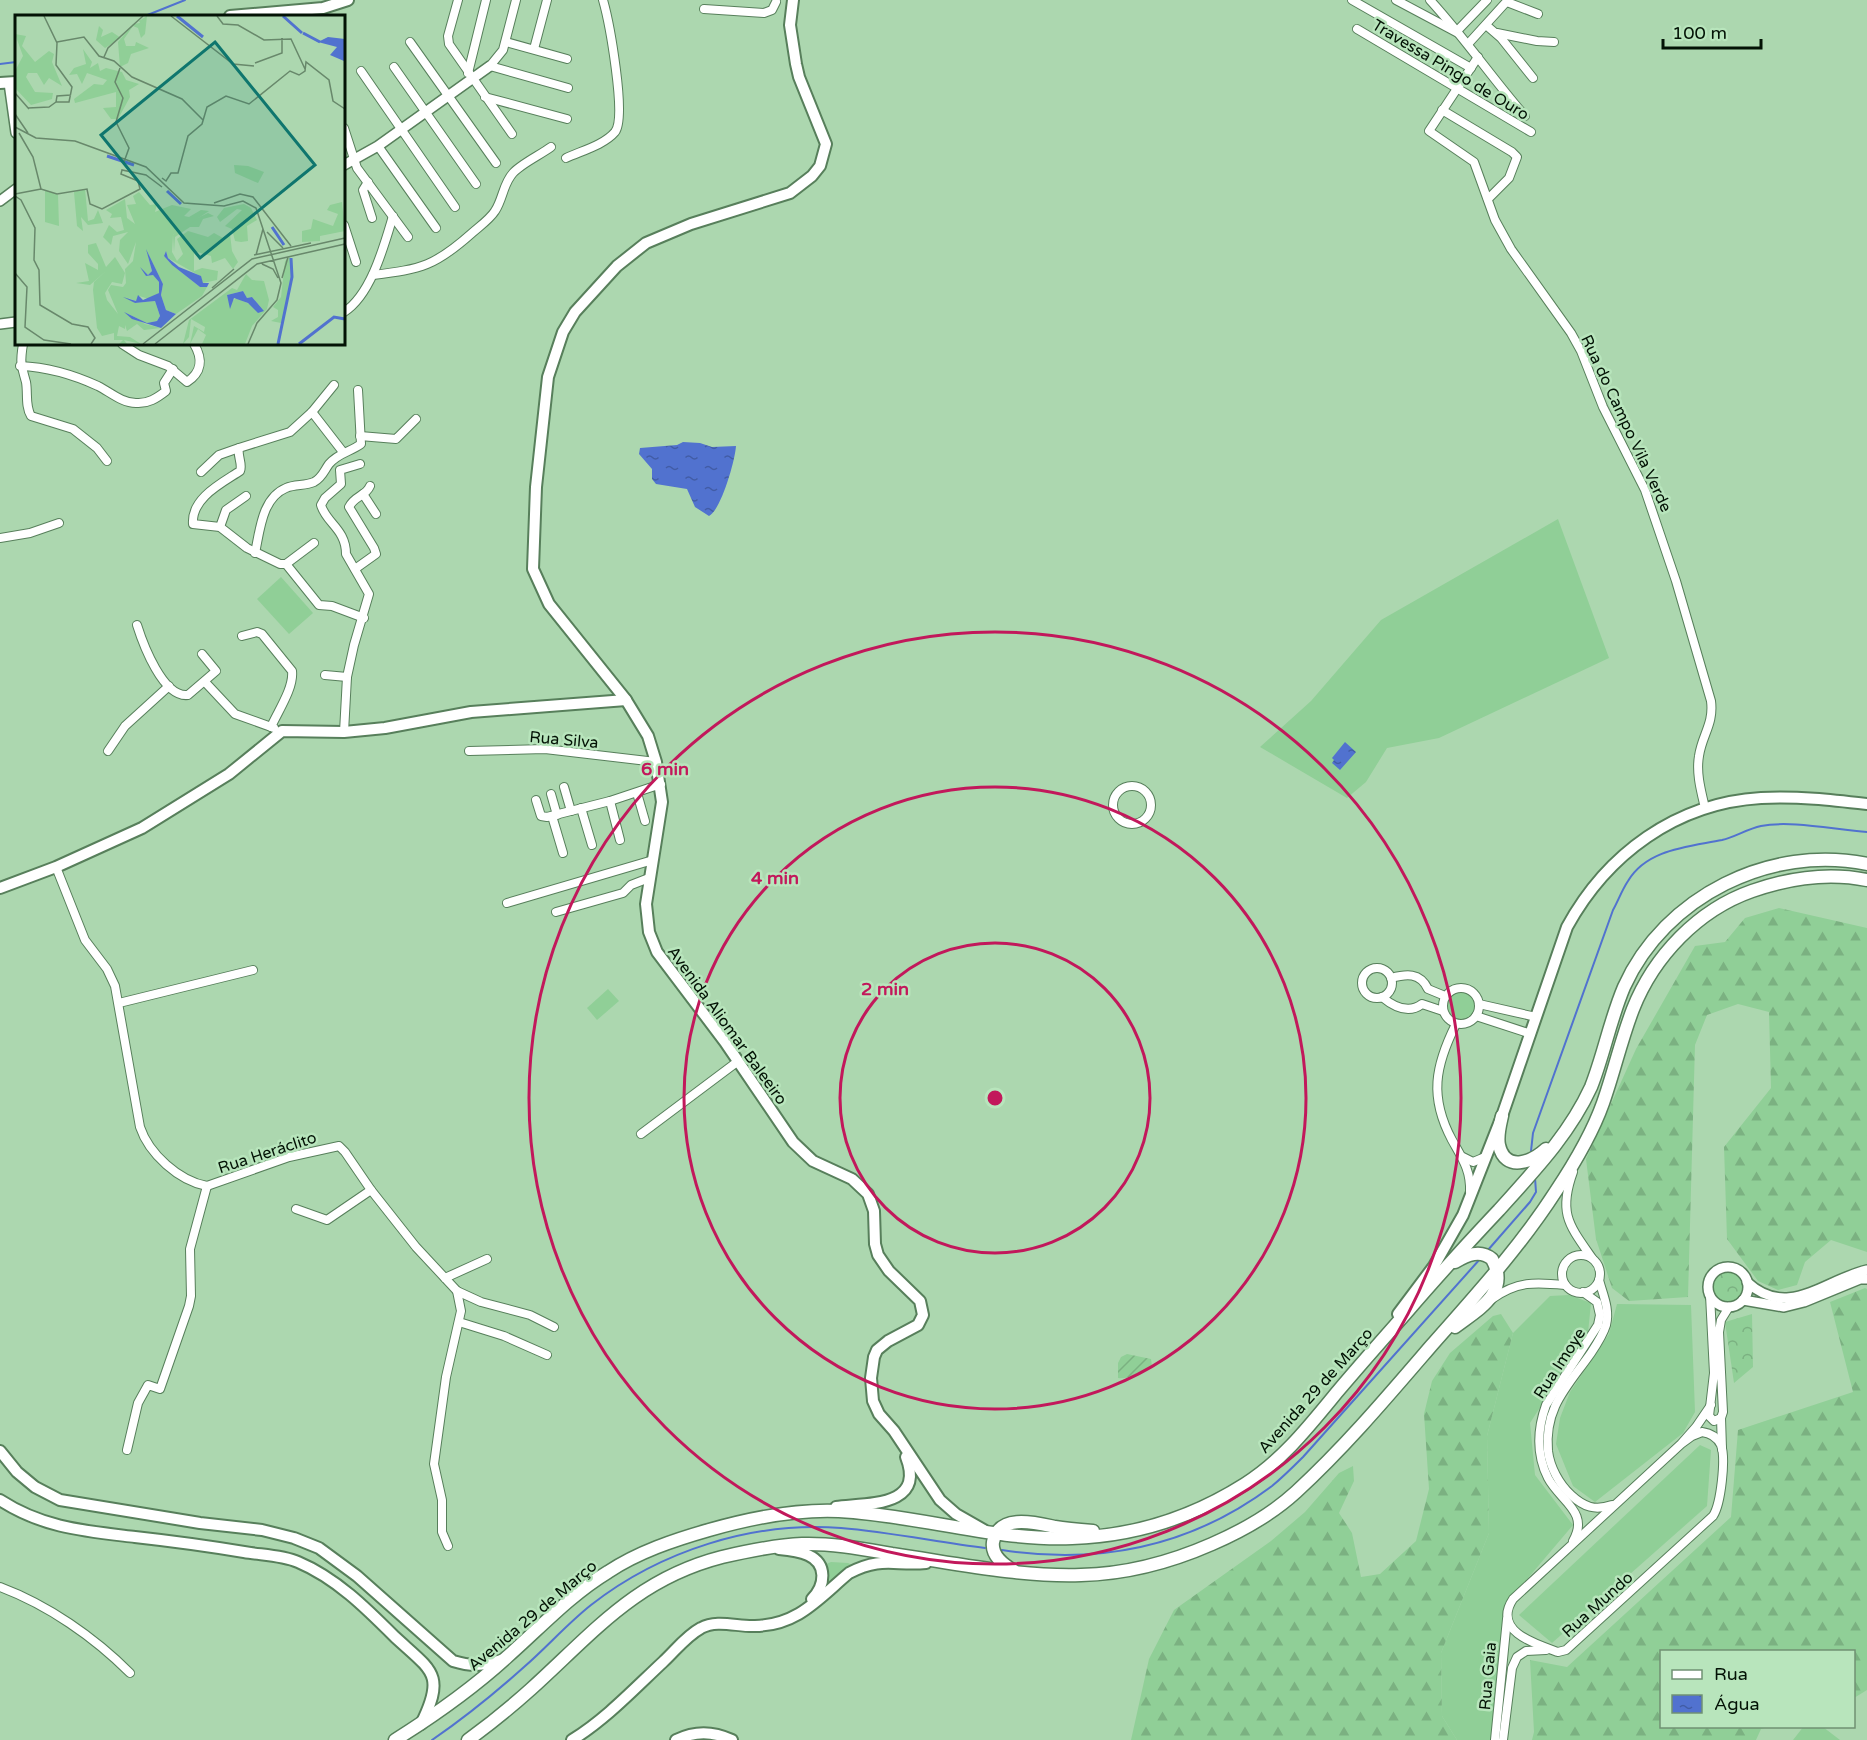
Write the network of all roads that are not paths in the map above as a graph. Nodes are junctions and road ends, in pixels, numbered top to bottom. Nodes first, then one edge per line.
1 (348, 0) edge
2 (458, 0) edge
3 (486, 0) edge
4 (516, 0) edge
5 (547, 0) edge
6 (603, 0) edge
7 (1352, 0) edge
8 (1396, 0) edge
9 (1430, 0) edge
10 (1487, 0) edge
11 (774, 1) edge
12 (1508, 1) edge
13 (793, 2) edge
14 (704, 9) dead end
15 (1538, 14) dead end
16 (242, 15) edge
17 (1486, 25) junction
18 (1357, 29) dead end
19 (1459, 32) junction
20 (1495, 32) junction
21 (410, 42) dead end
22 (506, 42) junction
23 (1554, 42) dead end
24 (1468, 44) junction
25 (534, 49) junction
26 (1478, 57) junction
27 (567, 59) dead end
28 (490, 66) junction
29 (394, 67) dead end
30 (1471, 68) junction
31 (361, 71) dead end
32 (470, 76) junction
33 (1533, 78) dead end
34 (8, 83) edge
35 (567, 88) dead end
36 (1457, 88) junction
37 (448, 96) junction
38 (485, 97) junction
39 (1442, 110) junction
40 (425, 112) junction
41 (1525, 116) dead end
42 (567, 119) dead end
43 (15, 127) edge
44 (402, 129) junction
45 (345, 131) edge
46 (1531, 132) dead end
47 (512, 134) dead end
48 (378, 146) junction
49 (550, 147) dead end
50 (566, 158) dead end
51 (354, 161) junction
52 (496, 162) dead end
53 (345, 165) edge
54 (368, 182) junction
55 (476, 184) dead end
56 (15, 190) edge
57 (1488, 199) junction
58 (0, 201) edge
59 (455, 207) dead end
60 (393, 216) junction
61 (372, 218) dead end
62 (345, 228) edge
63 (436, 228) dead end
64 (408, 237) dead end
65 (356, 262) dead end
66 (374, 275) junction
67 (345, 311) edge
68 (15, 322) edge
69 (0, 324) edge
70 (23, 345) edge
71 (124, 345) edge
72 (194, 345) edge
73 (20, 366) junction
74 (173, 369) junction
75 (334, 386) dead end
76 (358, 390) dead end
77 (312, 412) junction
78 (416, 419) dead end
79 (360, 436) junction
80 (239, 448) junction
81 (343, 452) junction
82 (107, 460) dead end
83 (360, 464) dead end
84 (201, 472) dead end
85 (370, 486) dead end
86 (363, 494) junction
87 (246, 495) dead end
88 (376, 514) dead end
89 (59, 523) dead end
90 (220, 527) junction
91 (0, 538) edge
92 (314, 543) dead end
93 (255, 553) junction
94 (286, 564) junction
95 (355, 569) junction
96 (364, 618) junction
97 (137, 625) dead end
98 (242, 636) dead end
99 (202, 654) dead end
100 (325, 675) dead end
101 (347, 677) junction
102 (205, 682) junction
103 (169, 686) junction
104 (626, 700) junction
105 (275, 732) junction
106 (344, 732) junction
107 (108, 751) dead end
108 (469, 751) dead end
109 (656, 762) junction
110 (661, 784) junction
111 (564, 787) dead end
112 (1138, 787) joint
113 (637, 793) junction
114 (551, 794) dead end
115 (536, 800) dead end
116 (610, 801) junction
117 (1867, 804) edge
118 (581, 808) junction
119 (1705, 808) junction
120 (571, 811) junction
121 (555, 815) junction
122 (645, 821) dead end
123 (620, 840) dead end
124 (592, 845) dead end
125 (563, 853) dead end
126 (653, 860) junction
127 (1867, 864) edge
128 (56, 867) junction
129 (649, 878) junction
130 (1867, 880) edge
131 (0, 888) edge
132 (507, 903) dead end
133 (556, 912) dead end
134 (253, 970) dead end
135 (1391, 978) junction
136 (1428, 988) junction
137 (1445, 996) junction
138 (1382, 997) junction
139 (119, 1003) junction
140 (1422, 1004) junction
141 (1479, 1004) junction
142 (1443, 1011) junction
143 (1476, 1016) junction
144 (1536, 1017) junction
145 (1456, 1024) junction
146 (1531, 1034) junction
147 (737, 1062) junction
148 (1502, 1116) junction
149 (1565, 1133) junction
150 (641, 1134) dead end
151 (1583, 1147) junction
152 (1462, 1156) junction
153 (1485, 1157) junction
154 (207, 1186) junction
155 (371, 1190) junction
156 (1470, 1193) junction
157 (296, 1209) dead end
158 (1592, 1258) junction
159 (487, 1259) dead end
160 (1445, 1268) junction
161 (1496, 1268) junction
162 (1867, 1270) edge
163 (445, 1278) junction
164 (1867, 1279) edge
165 (1599, 1280) junction
166 (1747, 1282) junction
167 (1564, 1285) junction
168 (457, 1291) junction
169 (1583, 1292) junction
170 (1710, 1295) junction
171 (1743, 1300) junction
172 (1489, 1302) junction
173 (1729, 1307) junction
174 (459, 1322) junction
175 (554, 1327) dead end
176 (548, 1355) dead end
177 (1412, 1368) junction
178 (1350, 1377) junction
179 (1711, 1405) junction
180 (1721, 1418) junction
181 (884, 1421) junction
182 (1681, 1444) junction
183 (127, 1450) dead end
184 (0, 1451) edge
185 (1722, 1451) junction
186 (0, 1500) edge
187 (1616, 1503) junction
188 (810, 1511) junction
189 (992, 1532) junction
190 (448, 1546) dead end
191 (771, 1548) junction
192 (1567, 1549) junction
193 (941, 1561) junction
194 (1015, 1572) junction
195 (0, 1587) edge
196 (1508, 1614) junction
197 (774, 1624) junction
198 (1558, 1652) junction
199 (507, 1658) junction
200 (130, 1673) dead end
201 (421, 1724) junction
202 (395, 1740) edge
203 (468, 1740) edge
204 (572, 1740) edge
205 (676, 1740) edge
206 (732, 1740) edge
207 (1496, 1740) edge
208 (1503, 1740) edge

1 - 16 main road
2 - 32 street
3 - 32 street
4 - 22 street
5 - 25 street
6 - 50 street
7 - 30 street
8 - 19 street
9 - 19 street
10 - 19 street
11 - 13 street
11 - 14 street
12 - 15 street
12 - 17 street
13 - 104 main road, Avenida Aliomar Baleeiro
17 - 20 street
17 - 24 street
18 - 36 street, Travessa Pingo de Ouro
19 - 24 street
20 - 23 street
20 - 33 street
21 - 37 street
22 - 25 street
22 - 28 street
24 - 26 street
25 - 27 street
26 - 30 street
26 - 41 street
28 - 32 street
28 - 35 street
29 - 40 street
30 - 36 street
31 - 44 street
32 - 37 street
32 - 38 street
34 - 43 street
36 - 39 street
36 - 46 street, Travessa Pingo de Ouro
37 - 40 street
37 - 52 street
38 - 42 street
38 - 47 street
39 - 57 street, Rua do Campo Vila Verde
39 - 57 street
40 - 44 street
40 - 55 street
44 - 48 street
44 - 59 street
45 - 51 street
48 - 51 street
48 - 63 street
49 - 66 street
51 - 53 street
51 - 54 street
54 - 60 street
54 - 61 street
56 - 58 street
57 - 119 street, Rua do Campo Vila Verde
60 - 64 street
60 - 66 street
62 - 65 street
66 - 67 street
68 - 69 street
70 - 73 street
71 - 74 street
72 - 74 street
73 - 74 street
73 - 82 street
75 - 77 street
76 - 79 street
77 - 80 street
77 - 81 street
78 - 79 street
79 - 81 street
80 - 84 street
80 - 90 street
81 - 93 street
83 - 95 street
85 - 86 street
86 - 88 street
86 - 95 street
87 - 90 street
89 - 91 street
90 - 93 street
92 - 94 street
93 - 94 street
94 - 96 street
95 - 96 street
96 - 101 street
97 - 103 street
98 - 105 street
99 - 102 street
100 - 101 street
101 - 106 street
102 - 103 street
102 - 105 street
103 - 107 street
104 - 106 main road
104 - 109 main road, Avenida Aliomar Baleeiro
105 - 106 main road
105 - 128 main road
108 - 109 street, Rua Silva
109 - 110 main road, Avenida Aliomar Baleeiro
110 - 113 street
110 - 126 main road, Avenida Aliomar Baleeiro
111 - 120 street
112 - 112 street
113 - 116 street
113 - 122 street
114 - 121 street
115 - 121 street
116 - 118 street
116 - 123 street
117 - 119 main road
118 - 120 street
118 - 124 street
119 - 144 main road
120 - 121 street
121 - 125 street
126 - 129 main road, Avenida Aliomar Baleeiro
126 - 132 street
127 - 149 main road, Avenida 29 de Março
128 - 131 main road
128 - 139 street, Rua Heráclito
129 - 133 street
129 - 147 main road, Avenida Aliomar Baleeiro
130 - 151 main road
134 - 139 street
135 - 136 street
135 - 138 street
135 - 138 street
136 - 137 street
136 - 140 street
137 - 141 street
137 - 142 street
138 - 140 street
139 - 154 street, Rua Heráclito
140 - 142 street
141 - 143 street
141 - 144 street
142 - 145 street
143 - 145 street
143 - 146 street
144 - 146 main road
145 - 152 street
146 - 148 main road
147 - 150 street
147 - 181 main road, Avenida Aliomar Baleeiro
148 - 149 main road
148 - 153 main road
149 - 160 main road, Avenida 29 de Março
151 - 158 street
151 - 161 main road
152 - 153 street
152 - 156 street
153 - 156 main road
154 - 155 street, Rua Heráclito
154 - 183 street
155 - 157 street
155 - 163 street, Rua Heráclito
156 - 178 main road
158 - 165 street
158 - 167 street
159 - 163 street
160 - 161 main road
160 - 178 main road, Avenida 29 de Março
161 - 172 main road
161 - 177 main road
162 - 166 street
163 - 168 street, Rua Heráclito
164 - 171 street
165 - 169 street
165 - 187 street, Rua Imoye
166 - 170 street
166 - 171 street
167 - 169 street
167 - 172 street
168 - 174 street
168 - 175 street
169 - 192 street, Rua Imoye
170 - 173 street
170 - 179 street
171 - 173 street
172 - 177 main road
173 - 180 street, Rua Mundo
174 - 176 street
174 - 190 street
177 - 194 main road
178 - 189 main road, Avenida 29 de Março
179 - 180 street
179 - 182 street
180 - 185 street, Rua Mundo
181 - 188 main road, Avenida Aliomar Baleeiro
181 - 189 main road, Avenida Aliomar Baleeiro
182 - 185 street
182 - 187 street
184 - 199 main road
185 - 198 street, Rua Mundo
186 - 201 main road
187 - 192 street
188 - 189 main road, Avenida 29 de Março
188 - 199 main road, Avenida 29 de Março
189 - 194 main road
191 - 193 main road
191 - 197 main road
191 - 203 main road
192 - 196 street
193 - 194 main road
193 - 197 main road
195 - 200 street
196 - 198 street, Rua Mundo
196 - 207 street, Rua Gaia
197 - 204 main road
198 - 208 street, Rua Gaia
199 - 201 main road, Avenida 29 de Março
201 - 202 main road, Avenida 29 de Março
205 - 206 main road

